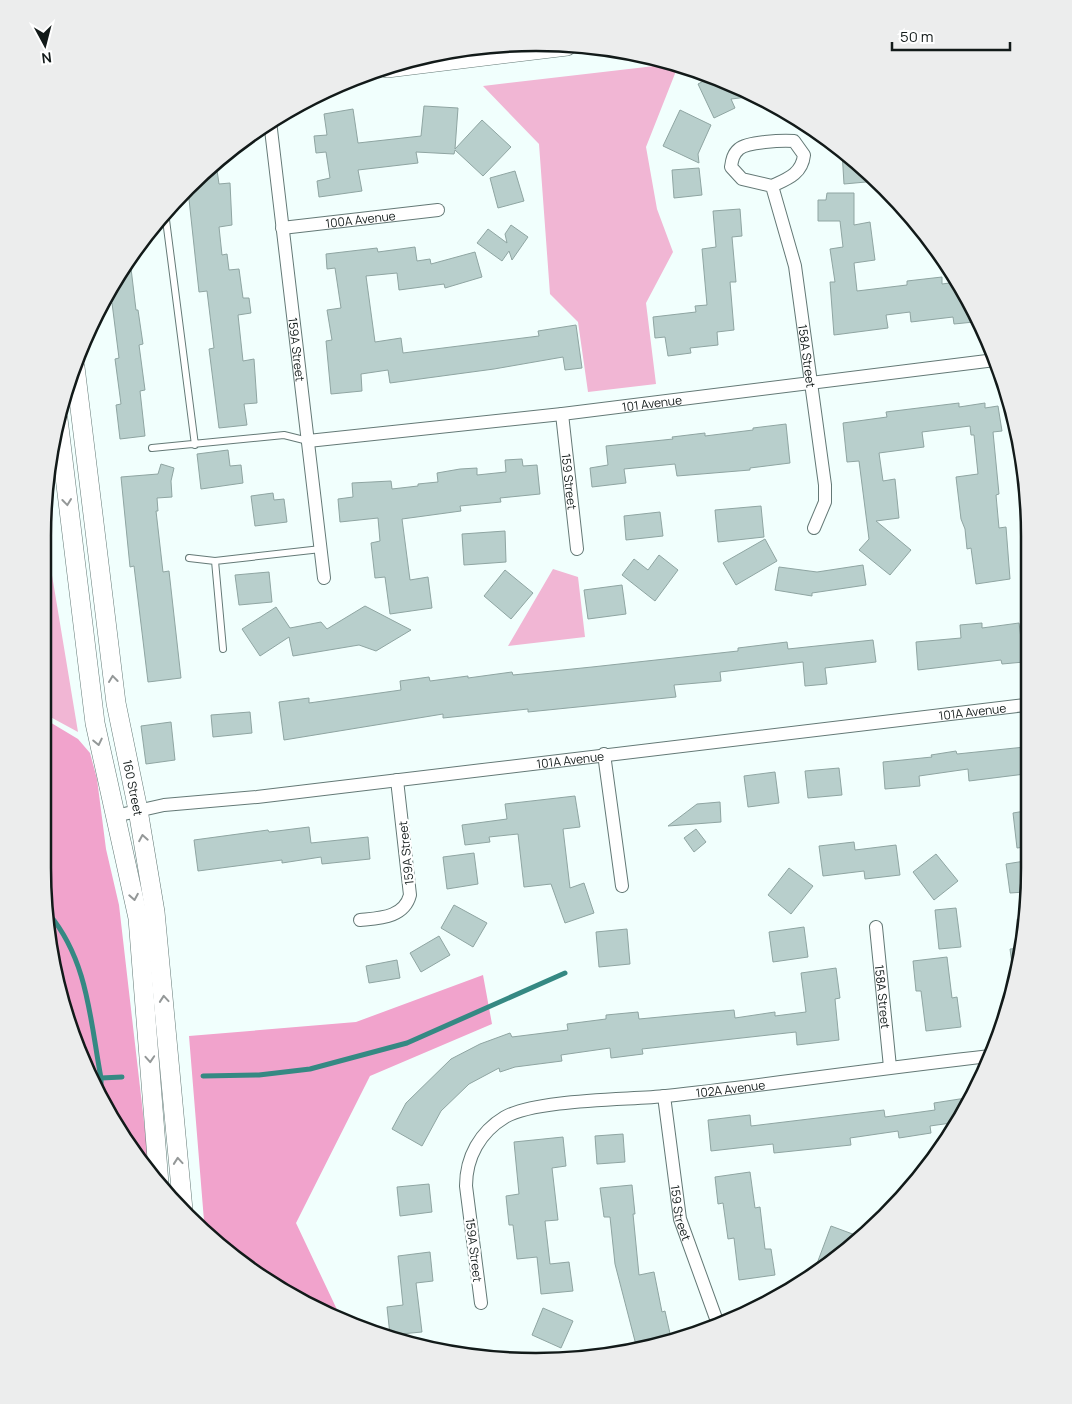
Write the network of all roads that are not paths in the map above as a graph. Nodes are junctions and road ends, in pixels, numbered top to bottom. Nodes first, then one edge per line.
1 (523, 51) edge
2 (437, 62) edge
3 (271, 131) edge
4 (772, 186) junction
5 (438, 210) dead end
6 (166, 223) edge
7 (282, 228) junction
8 (988, 361) edge
9 (77, 381) edge
10 (811, 384) junction
11 (562, 414) junction
12 (308, 441) junction
13 (61, 442) edge
14 (195, 445) junction
15 (152, 448) dead end
16 (814, 528) dead end
17 (321, 549) junction
18 (577, 549) dead end
19 (189, 558) dead end
20 (215, 561) junction
21 (324, 578) dead end
22 (223, 649) dead end
23 (1021, 705) edge
24 (604, 754) junction
25 (397, 780) junction
26 (138, 810) junction
27 (115, 816) junction
28 (622, 886) dead end
29 (360, 920) dead end
30 (876, 927) dead end
31 (983, 1057) edge
32 (890, 1067) junction
33 (664, 1096) junction
34 (480, 1139) joint
35 (158, 1171) edge
36 (182, 1199) edge
37 (481, 1303) dead end
38 (716, 1318) edge

1 - 2 main road
3 - 7 street, 159A Street
4 - 4 street
4 - 10 street, 158A Street
5 - 7 street, 100A Avenue
6 - 14 lane
7 - 12 street, 159A Street
8 - 10 street, 101 Avenue
26 -> 9 main road, 160 Street
10 - 11 street, 101 Avenue
10 - 16 street, 158A Street
11 - 12 street, 101 Avenue
11 - 18 street, 159 Street
12 - 14 lane
12 - 17 street, 159A Street
13 -> 27 main road, 160 Street
14 - 15 lane
17 - 20 lane
17 - 21 street, 159A Street
19 - 20 lane
20 - 22 lane
23 - 24 street, 101A Avenue
24 - 25 street, 101A Avenue
24 - 28 street
25 - 26 street, 101A Avenue
25 - 29 street, 159A Street
26 - 27 street, 101A Avenue
36 -> 26 main road, 160 Street
27 -> 35 main road, 160 Street
30 - 32 street, 158A Street
31 - 32 street, 102A Avenue
32 - 33 street, 102A Avenue
33 - 34 street, 102A Avenue
33 - 38 street, 159 Street
34 - 37 street, 159A Street

